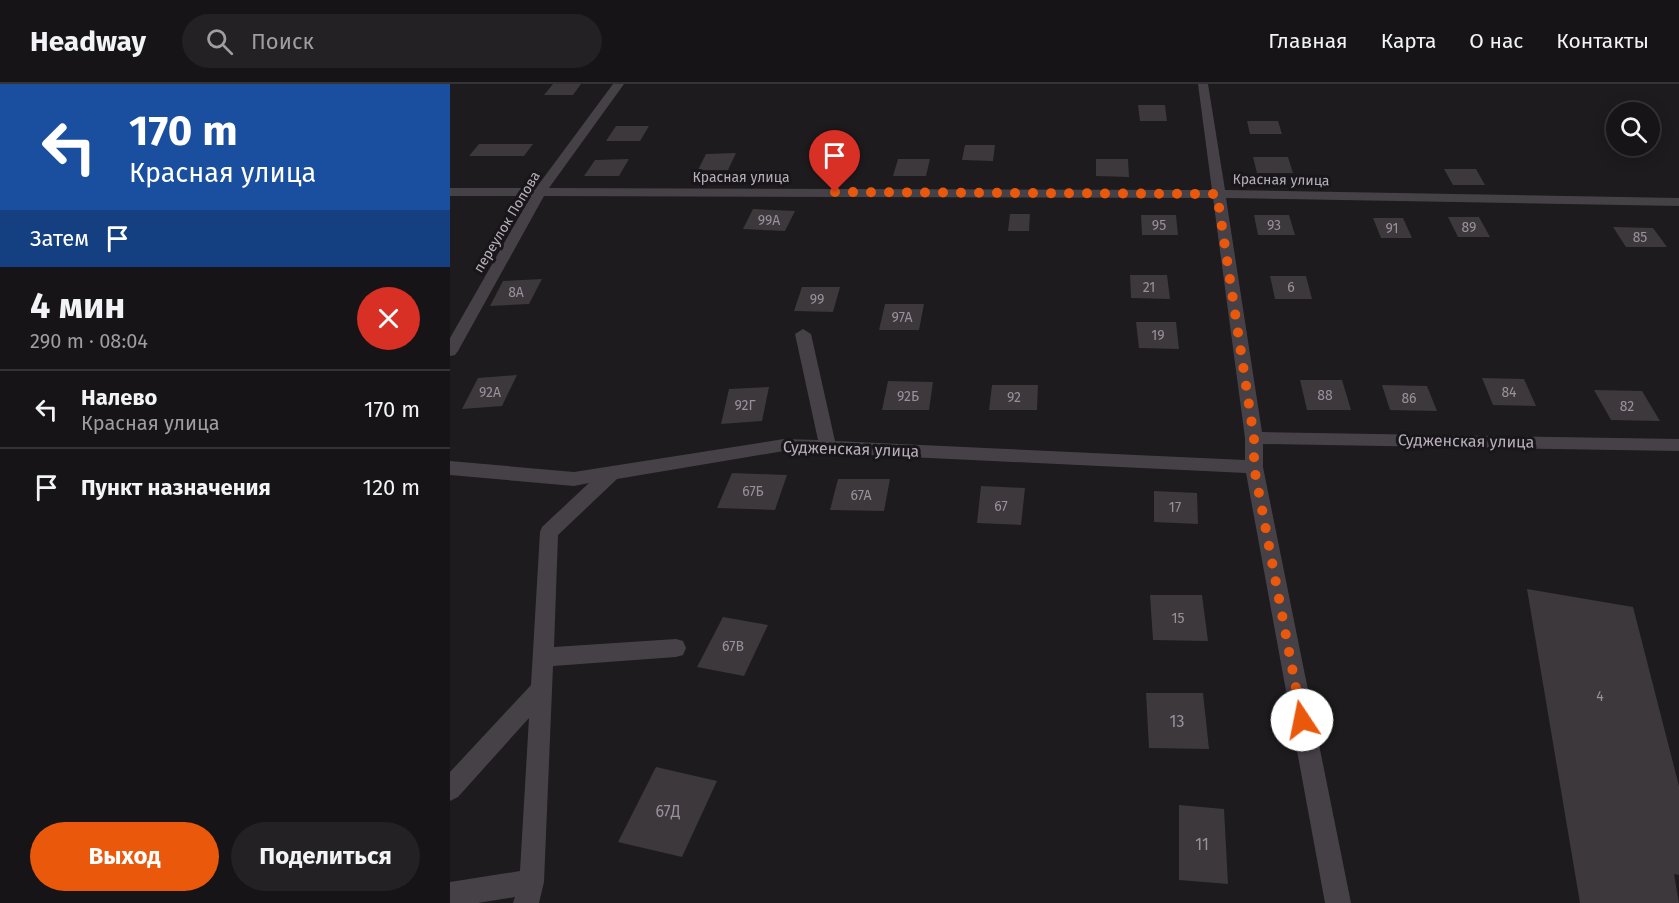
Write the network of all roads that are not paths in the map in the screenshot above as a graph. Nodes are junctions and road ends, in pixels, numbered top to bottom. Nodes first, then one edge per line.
1 (619, 84) edge
2 (1203, 84) edge
3 (450, 192) edge
4 (540, 192) junction
5 (1217, 194) junction
6 (1679, 202) edge
7 (802, 334) dead end
8 (450, 351) edge
9 (1254, 438) junction
10 (1679, 445) edge
11 (828, 447) junction
12 (1254, 467) junction
13 (450, 468) edge
14 (612, 473) junction
15 (676, 648) dead end
16 (543, 657) junction
17 (541, 689) junction
18 (450, 789) edge
19 (529, 892) edge
20 (450, 895) edge
21 (1338, 903) edge

1 - 4 street, переулок Попова
2 - 5 street
3 - 4 street, Красная улица
4 - 5 street, Красная улица
4 - 8 street, переулок Попова
5 - 6 street, Красная улица
5 - 9 street
7 - 11 street
9 - 10 street, Судженская улица
9 - 12 street
11 - 12 street, Судженская улица
11 - 14 street, Судженская улица
12 - 21 street
13 - 14 street, Судженская улица
14 - 16 street
15 - 16 street
16 - 17 street
17 - 18 street
17 - 19 street
19 - 20 street

